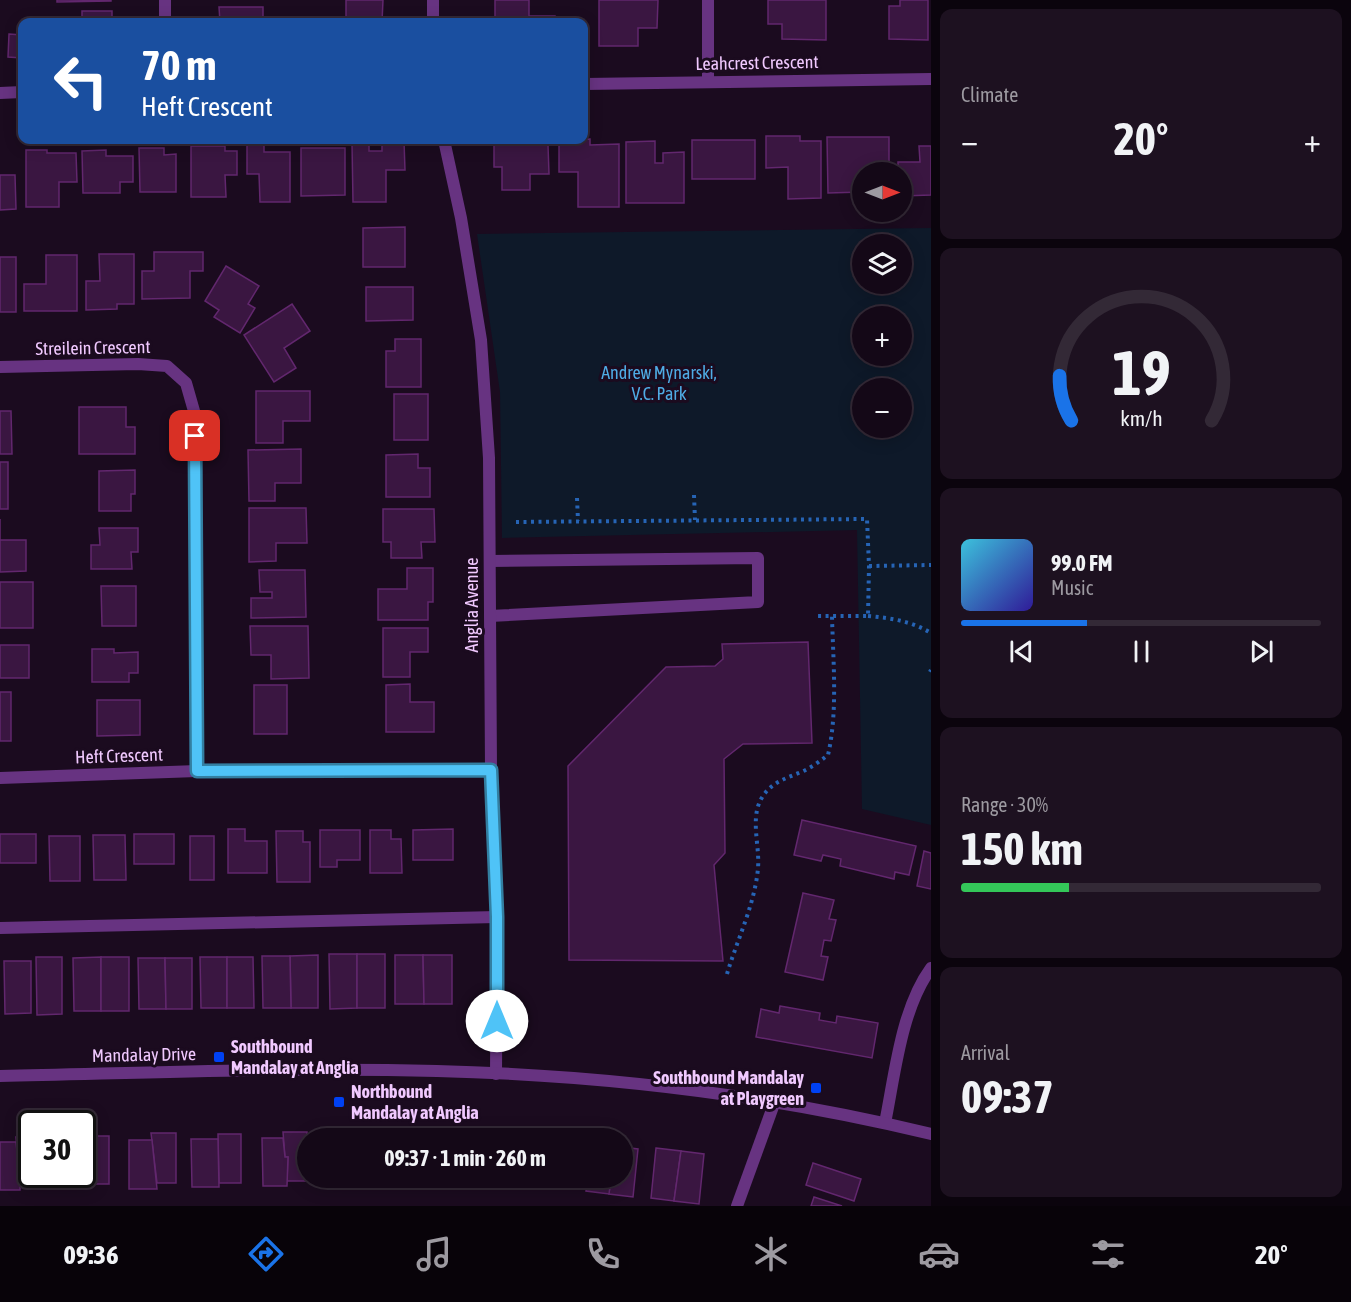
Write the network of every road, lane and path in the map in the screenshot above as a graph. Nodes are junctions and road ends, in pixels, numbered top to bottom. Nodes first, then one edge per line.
1 (165, 0) edge
2 (433, 0) edge
3 (708, 0) edge
4 (165, 18) edge
5 (433, 18) edge
6 (931, 80) edge
7 (708, 81) junction
8 (588, 84) edge
9 (18, 92) edge
10 (0, 93) edge
11 (445, 144) edge
12 (0, 367) edge
13 (694, 495) dead end
14 (577, 498) dead end
15 (695, 520) dead end
16 (578, 521) dead end
17 (490, 561) junction
18 (931, 565) edge
19 (869, 566) dead end
20 (490, 616) junction
21 (832, 616) dead end
22 (868, 616) dead end
23 (931, 633) edge
24 (491, 770) junction
25 (197, 771) junction
26 (0, 778) edge
27 (497, 917) junction
28 (0, 928) edge
29 (931, 968) edge
30 (727, 974) dead end
31 (496, 1074) junction
32 (0, 1076) edge
33 (774, 1104) junction
34 (885, 1123) junction
35 (931, 1134) edge
36 (737, 1206) edge

1 - 4 street
2 - 5 street
3 - 7 street
6 - 7 street, Leahcrest Crescent
7 - 8 street, Leahcrest Crescent
9 - 10 street
11 - 17 street, Anglia Avenue
12 - 25 street, Streilein Crescent
13 - 15 path
14 - 16 path
17 - 20 street, Anglia Avenue
17 - 20 street
18 - 19 path
20 - 24 street, Anglia Avenue
21 - 30 path
22 - 23 path
24 - 25 street, Heft Crescent
24 - 27 street, Anglia Avenue
25 - 26 street, Heft Crescent
27 - 28 street
27 - 31 street, Anglia Avenue
29 - 34 street
31 - 32 street, Mandalay Drive
31 - 33 street, Mandalay Drive
33 - 34 street, Mandalay Drive
33 - 36 street
34 - 35 street, Mandalay Drive

